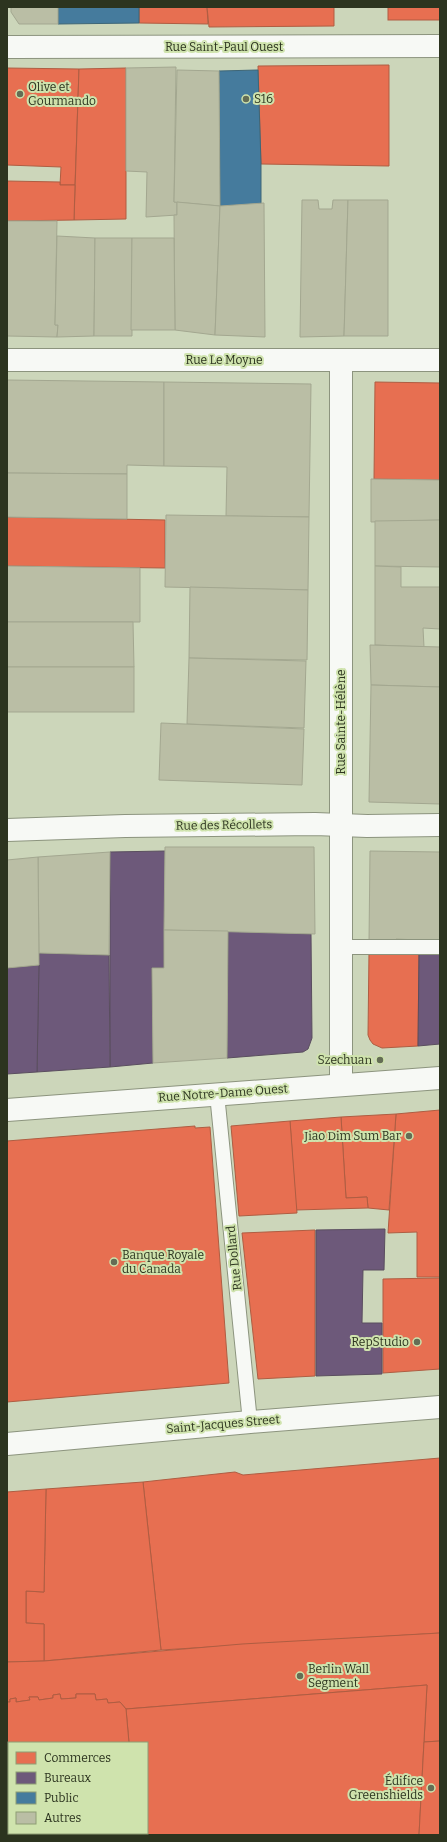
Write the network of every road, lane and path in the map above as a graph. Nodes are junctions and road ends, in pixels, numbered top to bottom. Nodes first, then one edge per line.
1 (440, 46) edge
2 (7, 47) edge
3 (7, 360) edge
4 (341, 360) junction
5 (440, 360) edge
6 (341, 825) junction
7 (440, 825) edge
8 (7, 830) edge
9 (342, 947) junction
10 (440, 947) edge
11 (440, 1078) edge
12 (341, 1084) junction
13 (217, 1094) junction
14 (7, 1110) edge
15 (440, 1407) edge
16 (250, 1422) junction
17 (7, 1444) edge

1 - 2 street, Rue Saint-Paul Ouest
3 - 4 street, Rue Le Moyne
4 - 5 street, Rue Le Moyne
4 - 6 street, Rue Sainte-Hélène
6 - 7 street, Rue des Récollets
6 - 8 street, Rue des Récollets
6 - 9 street, Rue Sainte-Hélène
9 - 10 lane
9 - 12 street, Rue Sainte-Hélène
11 - 12 street, Rue Notre-Dame Ouest
12 - 13 street, Rue Notre-Dame Ouest
13 - 14 street, Rue Notre-Dame Ouest
13 - 16 lane, Rue Dollard
15 - 16 street, Saint-Jacques Street
16 - 17 street, Saint-Jacques Street

